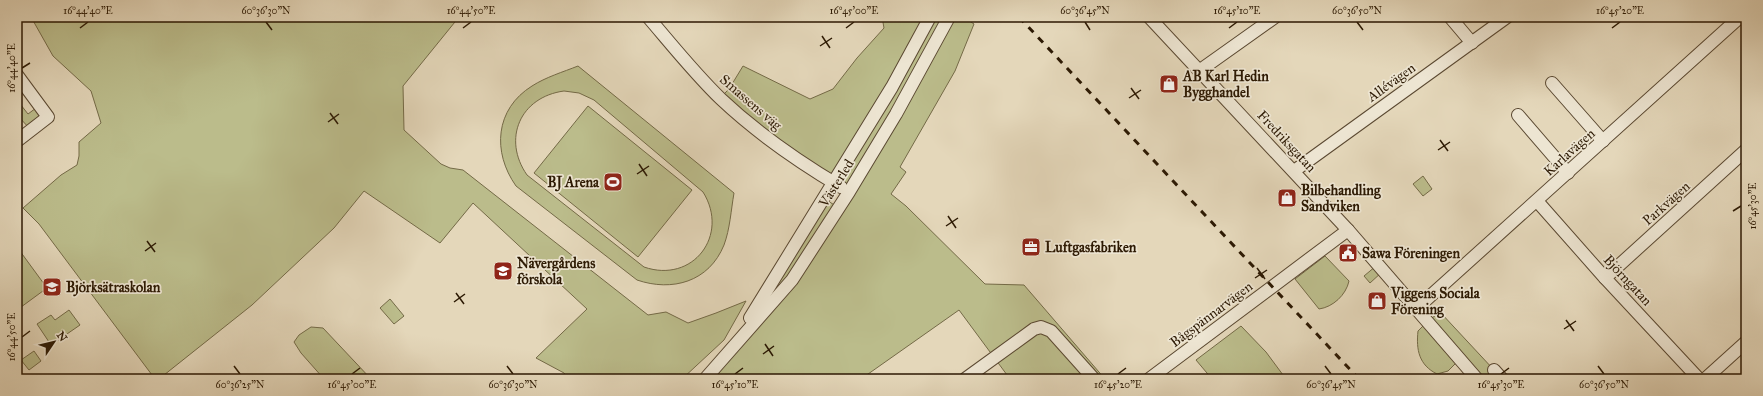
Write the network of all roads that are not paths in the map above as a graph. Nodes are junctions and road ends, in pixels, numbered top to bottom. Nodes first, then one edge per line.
1 (648, 17) edge
2 (930, 17) edge
3 (949, 17) edge
4 (1149, 17) edge
5 (1274, 17) edge
6 (1450, 17) edge
7 (1507, 17) edge
8 (1740, 17) edge
9 (1472, 43) junction
10 (1200, 71) junction
11 (17, 75) edge
12 (1552, 83) dead end
13 (1518, 115) dead end
14 (17, 141) edge
15 (1603, 141) junction
16 (1746, 150) edge
17 (1294, 171) junction
18 (1568, 172) junction
19 (834, 183) junction
20 (849, 192) junction
21 (1537, 200) junction
22 (1348, 230) junction
23 (1606, 278) junction
24 (1417, 308) junction
25 (1746, 342) edge
26 (728, 352) junction
27 (705, 379) edge
28 (964, 379) edge
29 (1094, 379) edge
30 (1150, 379) edge
31 (1477, 379) edge
32 (1699, 379) edge
33 (1705, 379) edge

1 - 19 street, Smassens väg
2 - 19 street, Västerled
3 - 20 street, Västerled
4 - 10 street, Fredriksgatan
5 - 10 street
6 - 9 street
7 - 9 street, Allévägen
8 - 15 street, Karlavägen
9 - 17 street, Allévägen
10 - 17 street, Fredriksgatan
11 - 14 street
12 - 15 street
13 - 18 street
15 - 18 street, Karlavägen
16 - 23 street, Parkvägen
17 - 22 street, Fredriksgatan
18 - 21 street, Karlavägen
19 - 20 street, Smassens väg
19 - 26 street, Västerled
20 - 26 street, Västerled
21 - 23 street, Björngatan
21 - 24 street, Karlavägen
22 - 24 street, Fredriksgatan
22 - 30 street, Bågspännarvägen
23 - 32 street, Björngatan
24 - 31 street, Fredriksgatan
25 - 33 street
26 - 27 street, Västerled
28 - 29 street

